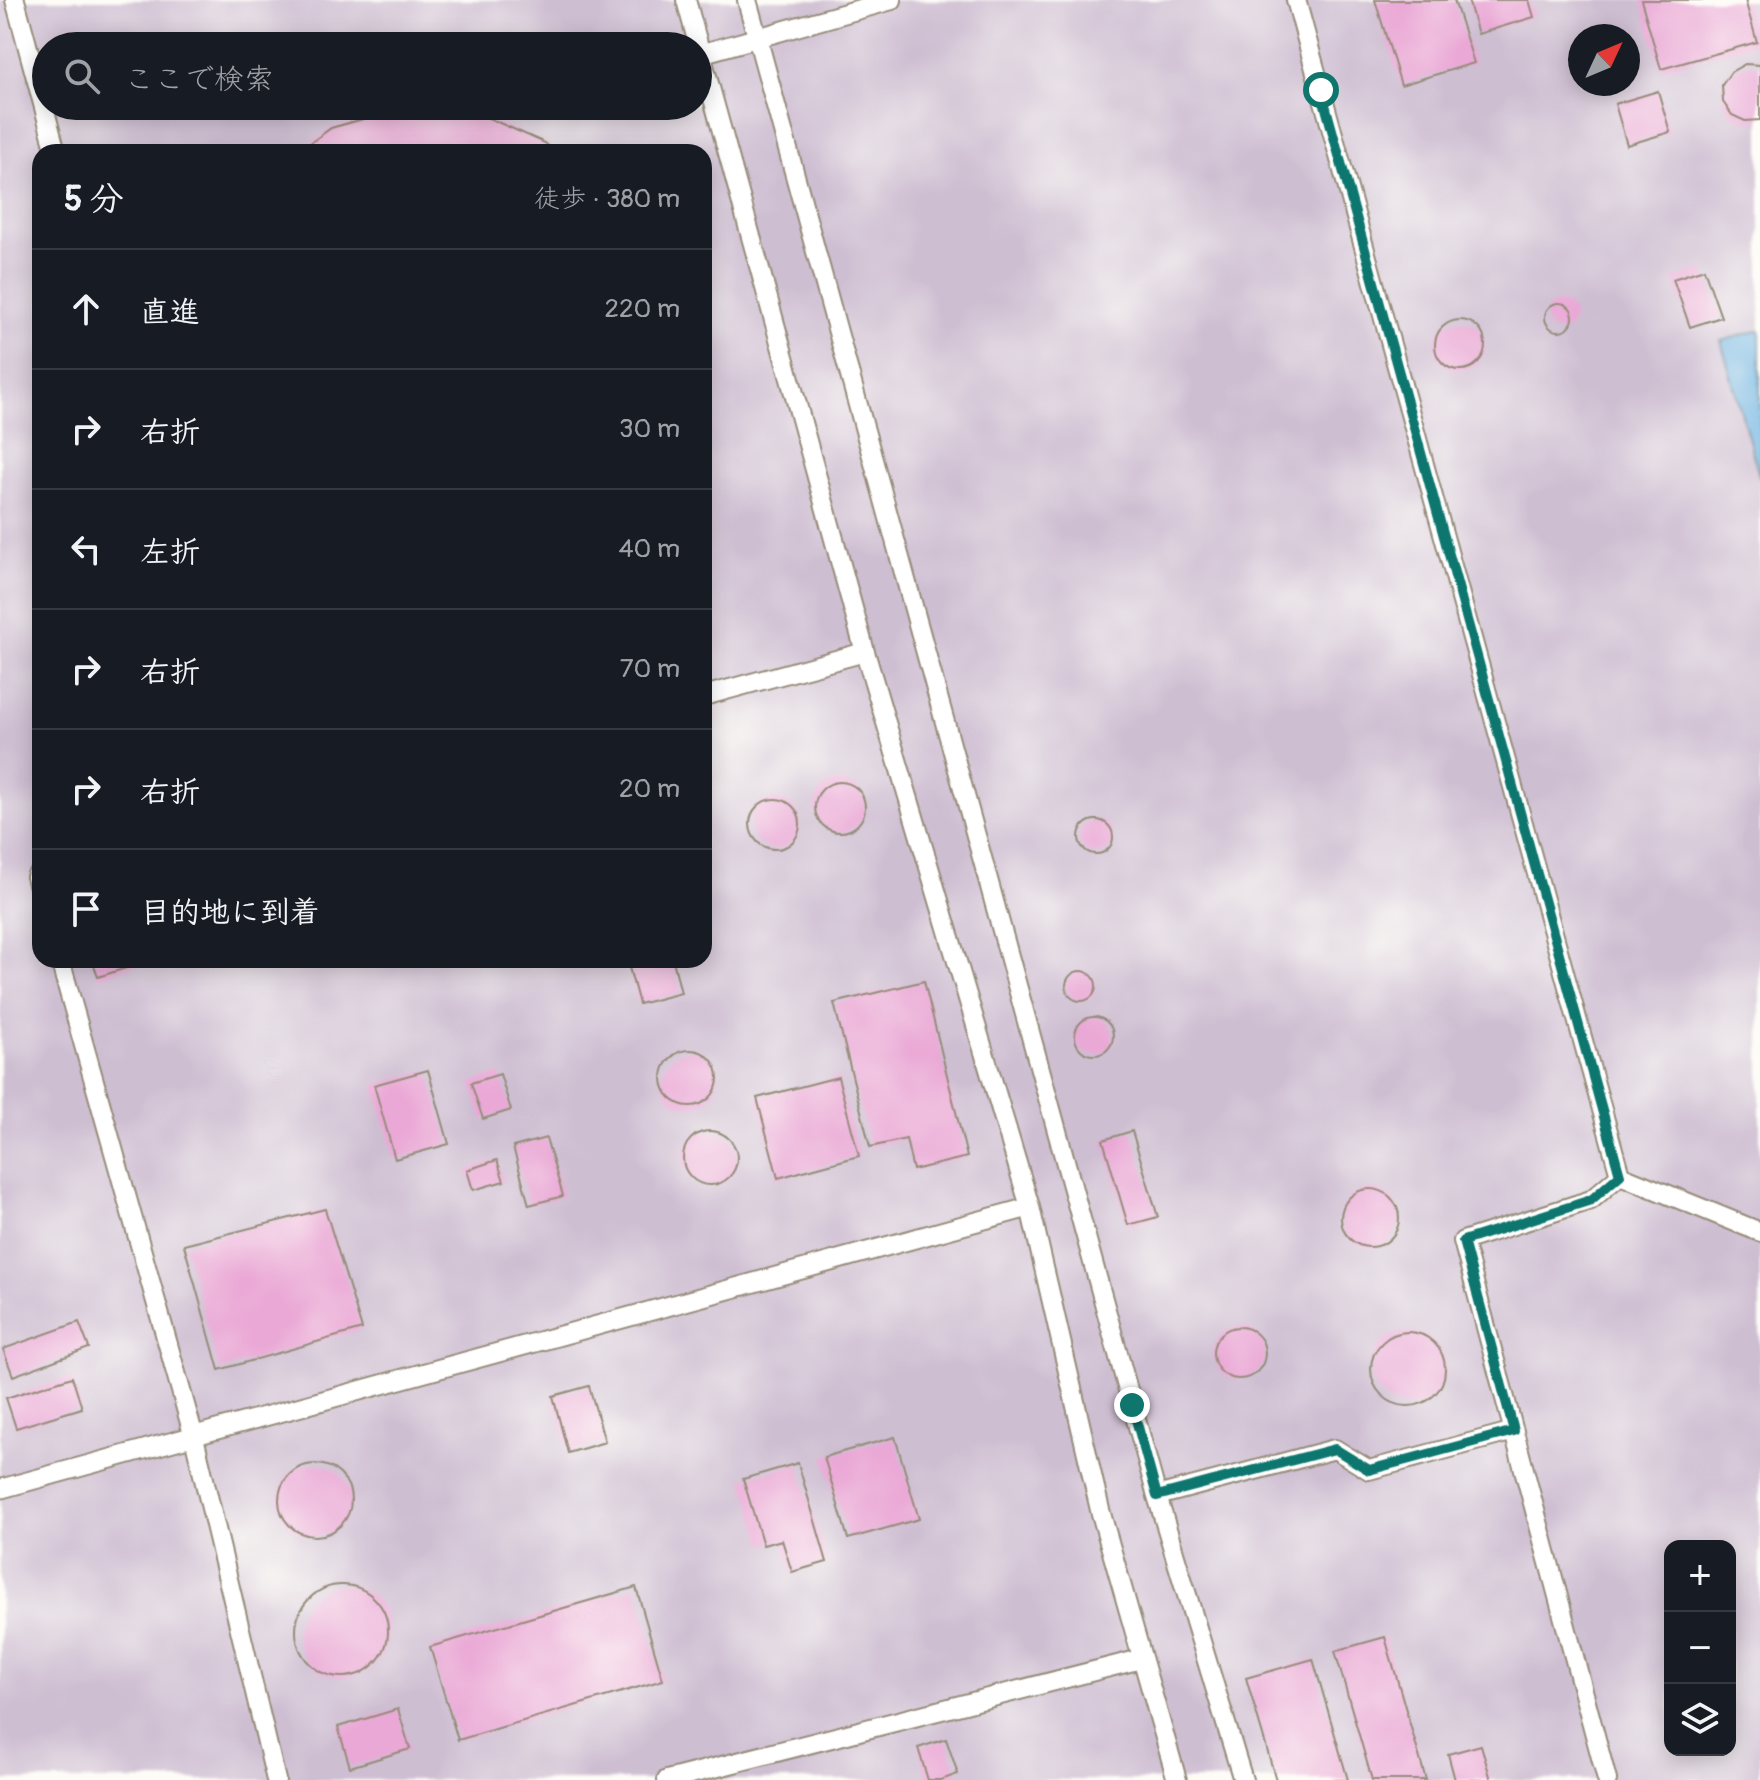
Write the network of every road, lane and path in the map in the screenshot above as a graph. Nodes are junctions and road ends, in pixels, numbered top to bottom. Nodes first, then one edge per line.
1 (15, 0) edge
2 (686, 0) edge
3 (747, 0) edge
4 (892, 0) edge
5 (1296, 0) edge
6 (694, 32) edge
7 (757, 38) junction
8 (712, 51) edge
9 (32, 63) edge
10 (712, 97) edge
11 (47, 120) edge
12 (54, 144) edge
13 (865, 652) junction
14 (712, 694) edge
15 (62, 968) edge
16 (1620, 1175) junction
17 (1030, 1207) junction
18 (1760, 1232) edge
19 (1514, 1431) junction
20 (194, 1437) junction
21 (0, 1489) edge
22 (1157, 1496) junction
23 (1141, 1659) junction
24 (276, 1780) edge
25 (667, 1780) edge
26 (1177, 1780) edge
27 (1243, 1780) edge
28 (1607, 1780) edge

1 - 9 lane
2 - 6 lane
3 - 7 lane
4 - 7 lane
5 - 16 lane
7 - 8 lane
7 - 22 lane
10 - 13 lane
11 - 12 lane
13 - 14 lane
13 - 17 lane
15 - 20 lane
16 - 18 lane
16 - 19 lane
17 - 20 lane
17 - 23 lane
19 - 22 lane
19 - 28 lane
20 - 21 lane
20 - 24 lane
22 - 27 lane
23 - 25 lane
23 - 26 lane

